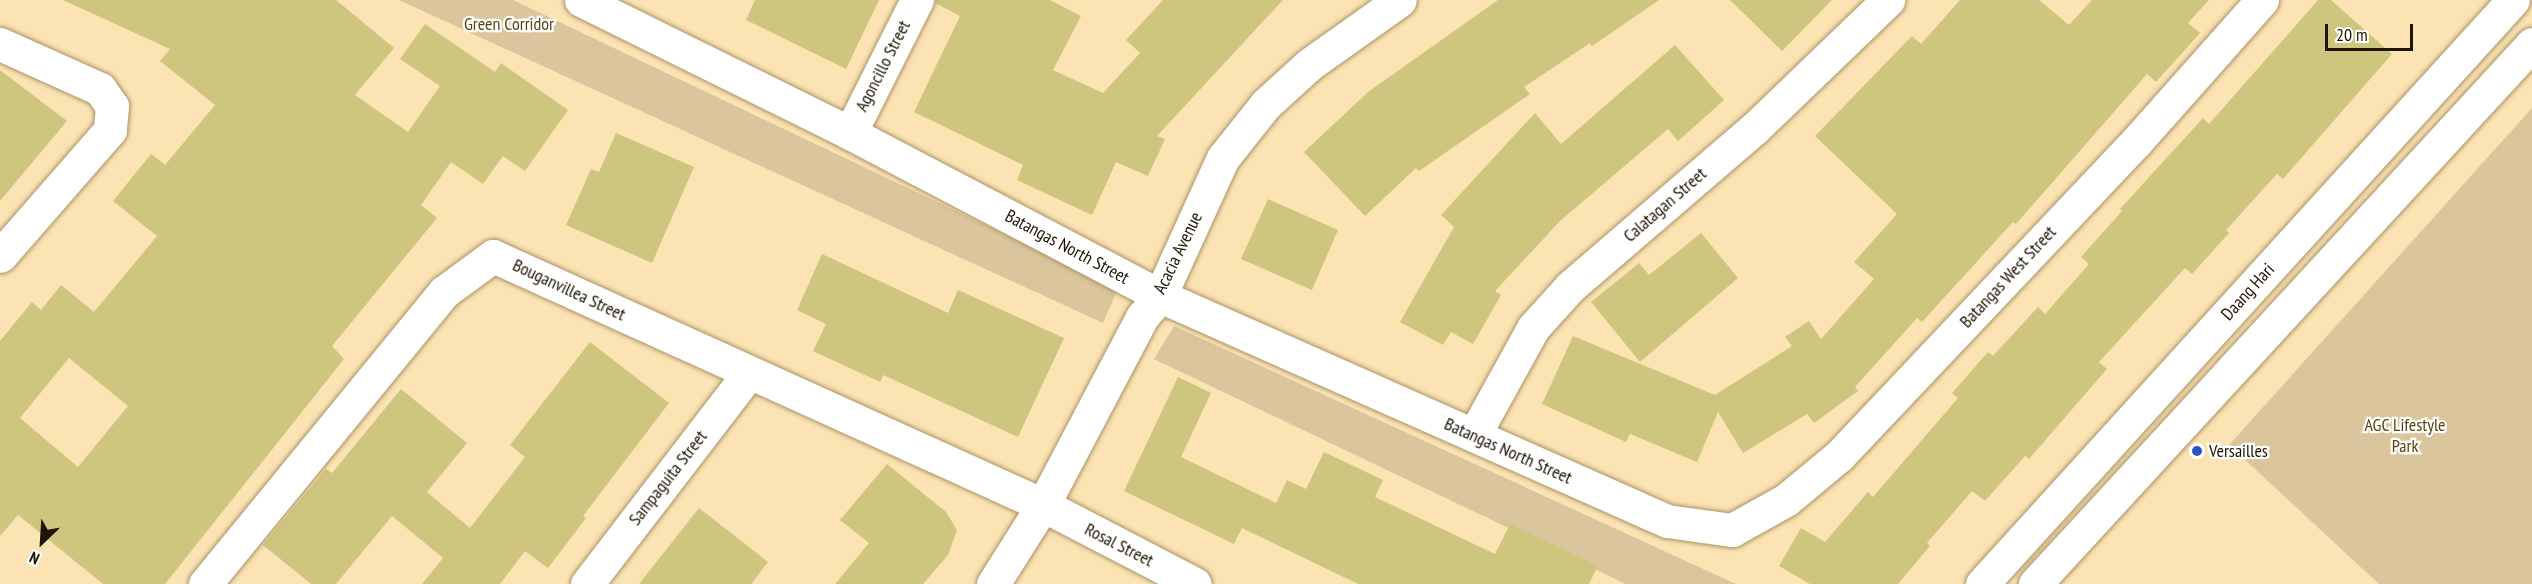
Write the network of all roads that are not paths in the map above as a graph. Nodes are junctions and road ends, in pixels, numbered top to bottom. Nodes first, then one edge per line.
1 (581, 0) edge
2 (917, 0) edge
3 (1400, 0) edge
4 (1888, 0) edge
5 (2262, 0) edge
6 (2513, 0) edge
7 (0, 44) edge
8 (2532, 44) edge
9 (850, 133) junction
10 (0, 256) edge
11 (1160, 296) junction
12 (749, 373) junction
13 (1474, 435) junction
14 (1044, 506) junction
15 (1732, 530) joint
16 (1993, 580) edge
17 (205, 584) edge
18 (587, 584) edge
19 (993, 584) edge
20 (1195, 584) edge
21 (2034, 584) edge

1 - 9 street, Batangas North Street
2 - 9 street, Agoncillo Street
3 - 11 street, Acacia Avenue
4 - 13 street, Calatagan Street
5 - 15 street, Batangas West Street
6 - 16 street, Daang Hari
7 - 10 street
8 - 21 street
9 - 11 street, Batangas North Street
11 - 13 street, Batangas North Street
11 - 14 street, Acacia Avenue
12 - 14 street, Bouganvillea Street
12 - 17 street, Bouganvillea Street
12 - 18 street, Sampaguita Street
13 - 15 street, Batangas North Street
14 - 19 street, Acacia Avenue
14 - 20 street, Rosal Street

